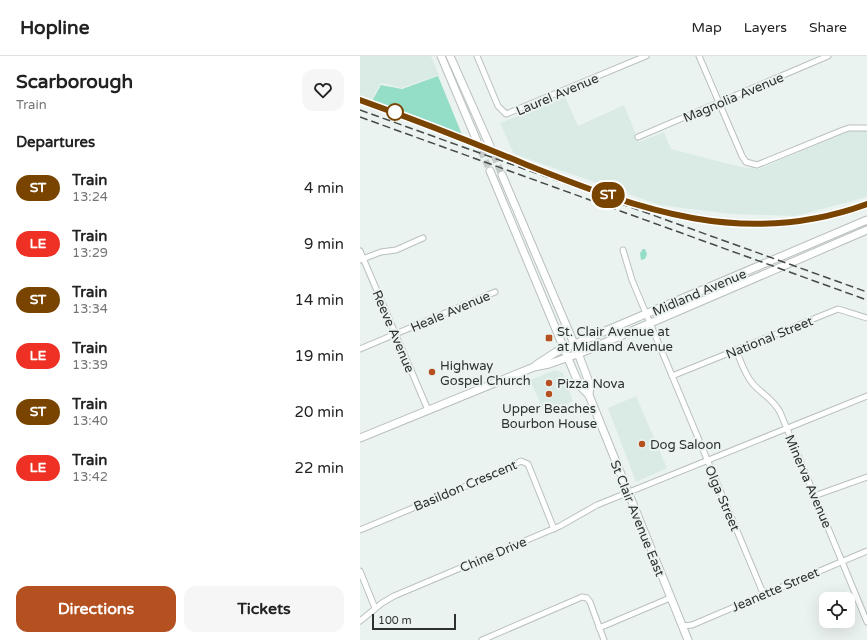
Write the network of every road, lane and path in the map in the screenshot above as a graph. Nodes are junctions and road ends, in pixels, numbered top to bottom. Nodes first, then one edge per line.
1 (441, 56) edge
2 (444, 56) edge
3 (450, 56) edge
4 (477, 56) edge
5 (646, 56) edge
6 (699, 56) edge
7 (828, 56) edge
8 (719, 103) junction
9 (867, 128) edge
10 (638, 137) dead end
11 (477, 141) tunnel mouth
12 (490, 146) tunnel mouth
13 (490, 171) tunnel mouth
14 (502, 175) tunnel mouth
15 (867, 220) edge
16 (867, 230) edge
17 (423, 238) dead end
18 (623, 250) dead end
19 (360, 251) edge
20 (362, 260) edge
21 (495, 292) dead end
22 (646, 315) junction
23 (867, 318) edge
24 (650, 323) junction
25 (395, 334) junction
26 (575, 345) junction
27 (360, 349) edge
28 (565, 349) junction
29 (736, 350) junction
30 (578, 353) junction
31 (568, 357) junction
32 (534, 367) junction
33 (672, 376) junction
34 (589, 395) junction
35 (867, 396) edge
36 (428, 410) junction
37 (786, 428) junction
38 (360, 438) edge
39 (707, 461) junction
40 (867, 477) edge
41 (629, 493) junction
42 (814, 496) junction
43 (554, 529) junction
44 (360, 530) edge
45 (867, 551) edge
46 (842, 561) junction
47 (360, 571) edge
48 (763, 593) junction
49 (670, 598) junction
50 (375, 608) junction
51 (360, 621) edge
52 (867, 622) edge
53 (682, 626) junction
54 (599, 628) junction
55 (482, 640) edge
56 (604, 640) edge
57 (688, 640) edge

1 - 2 street
1 - 11 main road
3 - 12 main road
4 - 5 street, Laurel Avenue
6 - 8 street
7 - 8 street, Magnolia Avenue
8 - 9 street
8 - 10 street, Magnolia Avenue
13 - 28 main road, St Clair Avenue East
14 - 26 main road, St Clair Avenue East
15 - 22 main road, Midland Avenue
16 - 24 main road, Midland Avenue
17 - 20 street
18 - 22 street, Olga Street
19 - 20 street, Reeve Avenue
20 - 25 street, Reeve Avenue
21 - 25 street, Heale Avenue
22 - 24 street, Olga Street
22 - 26 main road, Midland Avenue
23 - 29 street, National Street
24 - 30 main road, Midland Avenue
24 - 33 street, Olga Street
25 - 27 street, Heale Avenue
25 - 36 street, Reeve Avenue
26 - 28 main road, Midland Avenue
26 - 30 main road, St Clair Avenue East
28 - 31 main road, St Clair Avenue East
28 - 32 main road, Midland Avenue
29 - 33 street, National Street
29 - 37 street, Minerva Avenue
30 - 31 main road, Midland Avenue
30 - 34 main road, St Clair Avenue East
31 - 32 main road, Midland Avenue
31 - 34 main road, St Clair Avenue East
32 - 36 main road, Midland Avenue
33 - 39 street, Olga Street
34 - 41 main road, St Clair Avenue East
35 - 37 street, Chine Drive
36 - 38 main road, Midland Avenue
37 - 39 street, Chine Drive
37 - 42 street, Minerva Avenue
39 - 41 street, Chine Drive
39 - 48 street, Olga Street
40 - 42 street
41 - 43 street, Chine Drive
41 - 49 main road, St Clair Avenue East
42 - 46 street, Minerva Avenue
43 - 44 street, Basildon Crescent
43 - 50 street, Chine Drive
45 - 46 street, Jeanette Street
46 - 48 street, Jeanette Street
46 - 52 street, Minerva Avenue
47 - 50 street
48 - 53 street, Jeanette Street
49 - 53 main road, St Clair Avenue East
49 - 54 street
50 - 51 street, Chine Drive
53 - 57 main road, St Clair Avenue East
54 - 55 street
54 - 56 street

